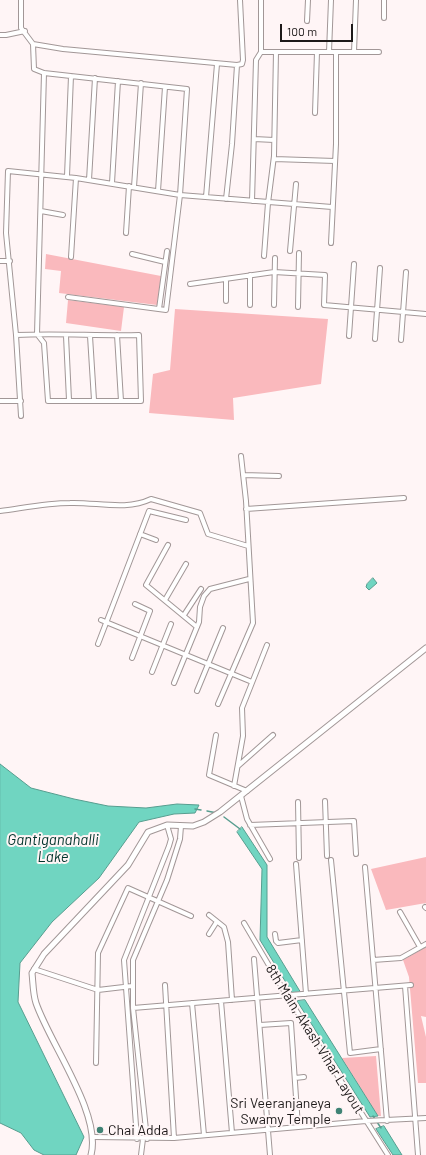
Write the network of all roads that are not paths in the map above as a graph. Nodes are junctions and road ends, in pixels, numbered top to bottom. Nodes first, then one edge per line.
1 (21, 0) edge
2 (240, 0) edge
3 (261, 0) edge
4 (308, 0) edge
5 (331, 0) edge
6 (356, 0) edge
7 (384, 0) edge
8 (384, 18) dead end
9 (307, 21) dead end
10 (25, 31) junction
11 (0, 35) edge
12 (33, 44) junction
13 (261, 52) junction
14 (276, 52) junction
15 (317, 52) junction
16 (329, 52) junction
17 (336, 52) junction
18 (354, 52) junction
19 (379, 52) dead end
20 (217, 64) junction
21 (237, 65) junction
22 (44, 73) junction
23 (72, 76) junction
24 (95, 78) junction
25 (118, 81) junction
26 (141, 83) junction
27 (166, 86) junction
28 (315, 113) dead end
29 (254, 140) junction
30 (274, 140) junction
31 (274, 159) junction
32 (335, 161) junction
33 (43, 173) junction
34 (67, 176) junction
35 (76, 178) junction
36 (88, 180) junction
37 (112, 184) junction
38 (296, 184) dead end
39 (132, 187) junction
40 (158, 191) junction
41 (180, 195) junction
42 (206, 197) junction
43 (226, 199) junction
44 (252, 201) junction
45 (268, 203) junction
46 (294, 205) junction
47 (332, 207) junction
48 (41, 212) junction
49 (63, 215) dead end
50 (0, 232) edge
51 (6, 233) junction
52 (126, 233) dead end
53 (331, 243) dead end
54 (167, 251) dead end
55 (290, 251) dead end
56 (299, 253) dead end
57 (132, 254) dead end
58 (264, 256) dead end
59 (71, 257) dead end
60 (275, 258) dead end
61 (0, 261) edge
62 (10, 261) junction
63 (166, 262) junction
64 (354, 264) dead end
65 (380, 268) dead end
66 (274, 272) junction
67 (406, 272) dead end
68 (298, 273) junction
69 (250, 276) junction
70 (226, 279) junction
71 (190, 284) dead end
72 (68, 297) dead end
73 (226, 301) dead end
74 (250, 305) dead end
75 (274, 305) dead end
76 (298, 307) dead end
77 (351, 308) junction
78 (159, 309) junction
79 (377, 310) junction
80 (403, 312) junction
81 (426, 314) edge
82 (37, 334) junction
83 (16, 335) junction
84 (66, 336) junction
85 (90, 336) junction
86 (117, 336) junction
87 (349, 336) dead end
88 (374, 339) dead end
89 (400, 340) dead end
90 (69, 400) junction
91 (94, 400) junction
92 (0, 401) edge
93 (20, 401) junction
94 (121, 401) junction
95 (21, 416) dead end
96 (241, 456) dead end
97 (243, 475) junction
98 (279, 476) dead end
99 (404, 498) dead end
100 (246, 509) junction
101 (0, 511) edge
102 (186, 520) dead end
103 (140, 534) junction
104 (156, 540) dead end
105 (168, 545) dead end
106 (248, 546) junction
107 (186, 564) dead end
108 (249, 579) junction
109 (201, 590) dead end
110 (165, 600) junction
111 (136, 604) dead end
112 (184, 615) junction
113 (104, 621) junction
114 (171, 624) dead end
115 (197, 628) junction
116 (223, 628) dead end
117 (140, 636) junction
118 (98, 644) dead end
119 (163, 645) junction
120 (267, 645) dead end
121 (426, 648) edge
122 (186, 655) junction
123 (132, 658) dead end
124 (208, 664) junction
125 (152, 672) dead end
126 (231, 673) junction
127 (252, 682) junction
128 (174, 683) dead end
129 (197, 691) dead end
130 (218, 704) dead end
131 (216, 735) dead end
132 (273, 735) dead end
133 (238, 766) junction
134 (234, 786) junction
135 (247, 791) junction
136 (241, 796) junction
137 (325, 801) dead end
138 (298, 802) dead end
139 (326, 822) junction
140 (298, 824) junction
141 (167, 825) junction
142 (250, 825) junction
143 (181, 826) junction
144 (356, 854) dead end
145 (327, 856) dead end
146 (299, 858) dead end
147 (270, 859) dead end
148 (331, 860) dead end
149 (296, 864) dead end
150 (365, 867) dead end
151 (150, 897) junction
152 (158, 901) junction
153 (400, 912) dead end
154 (209, 915) dead end
155 (191, 916) dead end
156 (216, 922) junction
157 (244, 923) dead end
158 (209, 934) dead end
159 (275, 934) dead end
160 (302, 940) junction
161 (426, 944) edge
162 (420, 947) junction
163 (254, 959) dead end
164 (373, 960) junction
165 (34, 969) junction
166 (164, 985) dead end
167 (412, 985) dead end
168 (125, 986) junction
169 (132, 986) junction
170 (405, 986) junction
171 (376, 988) junction
172 (98, 990) junction
173 (344, 990) junction
174 (306, 994) junction
175 (288, 996) junction
176 (258, 998) junction
177 (232, 1000) junction
178 (221, 1001) junction
179 (192, 1003) junction
180 (166, 1005) junction
181 (133, 1008) junction
182 (260, 1025) junction
183 (381, 1049) junction
184 (96, 1063) dead end
185 (304, 1077) dead end
186 (295, 1078) junction
187 (426, 1118) edge
188 (415, 1119) junction
189 (368, 1121) junction
190 (387, 1121) junction
191 (298, 1127) junction
192 (268, 1131) junction
193 (232, 1133) junction
194 (204, 1136) junction
195 (93, 1137) junction
196 (174, 1138) junction
197 (138, 1139) junction
198 (145, 1139) junction
199 (91, 1155) edge
200 (141, 1155) edge
201 (270, 1155) edge
202 (388, 1155) edge
203 (418, 1155) edge

1 - 10 street
2 - 21 street
3 - 13 street
4 - 9 street
5 - 16 street
6 - 18 street
7 - 8 street
10 - 11 street
10 - 12 street
12 - 20 street
12 - 22 street
13 - 14 street
13 - 29 street
14 - 15 street
14 - 30 street
15 - 16 street
15 - 28 street
16 - 17 street
17 - 18 street
17 - 32 street
18 - 19 street
20 - 21 street
20 - 42 street
21 - 43 street
22 - 23 street
22 - 33 street
23 - 24 street
23 - 34 street
24 - 25 street
24 - 36 street
25 - 26 street
25 - 37 street
26 - 27 street
26 - 39 street
27 - 40 street
27 - 41 street
29 - 30 street
29 - 44 street
30 - 31 street
31 - 32 street
31 - 45 street
32 - 47 street
33 - 34 street
33 - 48 street
33 - 51 street
34 - 35 street
35 - 36 street
35 - 59 street
36 - 37 street
37 - 39 street
38 - 46 street
39 - 40 street
39 - 52 street
40 - 41 street
41 - 42 street
41 - 78 street
42 - 43 street
43 - 44 street
44 - 45 street
45 - 46 street
45 - 58 street
46 - 47 street
46 - 55 street
47 - 53 street
48 - 49 street
48 - 82 street
50 - 51 street
51 - 62 street
54 - 63 street
56 - 68 street
57 - 63 street
60 - 66 street
61 - 62 street
62 - 83 street
63 - 78 street
64 - 77 street
65 - 79 street
66 - 68 street
66 - 69 street
66 - 75 street
67 - 80 street
68 - 76 street
68 - 77 street
69 - 70 street
69 - 74 street
70 - 71 street
70 - 73 street
72 - 78 street
77 - 79 street
77 - 87 street
79 - 80 street
79 - 88 street
80 - 81 street
80 - 89 street
82 - 83 street
82 - 84 street
82 - 90 street
83 - 93 street
84 - 85 street
84 - 90 street
85 - 86 street
85 - 91 street
86 - 94 street
86 - 94 street
90 - 91 street
91 - 94 street
92 - 93 street
93 - 95 street
96 - 97 street
97 - 98 street
97 - 100 street
99 - 100 street
100 - 106 street
101 - 106 street
102 - 103 street
103 - 104 street
103 - 113 street
105 - 110 street
106 - 108 street
107 - 110 street
108 - 115 street
108 - 126 street
109 - 112 street
110 - 112 street
111 - 117 street
112 - 115 street
113 - 117 street
113 - 118 street
114 - 119 street
115 - 122 street
116 - 124 street
117 - 119 street
117 - 123 street
119 - 122 street
119 - 125 street
120 - 127 street
121 - 135 street
122 - 124 street
122 - 128 street
124 - 126 street
124 - 129 street
126 - 127 street
126 - 130 street
127 - 133 street
131 - 134 street
132 - 133 street
133 - 134 street
134 - 135 street
135 - 136 street
136 - 142 street
136 - 143 street
137 - 139 street
138 - 140 street
139 - 140 street
139 - 144 street
139 - 145 street
140 - 142 street
140 - 146 street
141 - 143 street
141 - 151 street
141 - 165 street
142 - 147 street
143 - 152 street
148 - 173 street
149 - 160 street
150 - 164 street
151 - 152 street
151 - 168 street
151 - 172 street
152 - 155 street
152 - 169 street
153 - 162 street
154 - 156 street
156 - 158 street
156 - 177 street
157 - 175 street, 8th Main, Akash Vihar Layout
159 - 160 street
160 - 174 street
161 - 162 street
162 - 164 street
163 - 176 street
164 - 171 street
165 - 172 street
165 - 195 street
166 - 180 street
167 - 170 street
168 - 169 street
168 - 172 street
168 - 197 street
169 - 181 street
170 - 171 street
170 - 188 street
171 - 173 street
171 - 183 street
172 - 184 street
173 - 174 street
173 - 183 street
174 - 175 street
175 - 176 street
175 - 189 street, 8th Main, Akash Vihar Layout
176 - 177 street
176 - 182 street
177 - 178 street
178 - 179 street
178 - 193 street
179 - 180 street
179 - 194 street
180 - 181 street
180 - 196 street
181 - 198 street
182 - 186 street
182 - 192 street
183 - 190 street
185 - 186 street
186 - 191 street
187 - 188 street
188 - 190 street
188 - 203 street
189 - 190 street
189 - 191 street
189 - 202 street, 8th Main, Akash Vihar Layout
191 - 192 street
192 - 193 street
192 - 201 street
193 - 194 street
194 - 196 street
195 - 197 street
195 - 199 street
196 - 198 street
197 - 198 street
198 - 200 street

